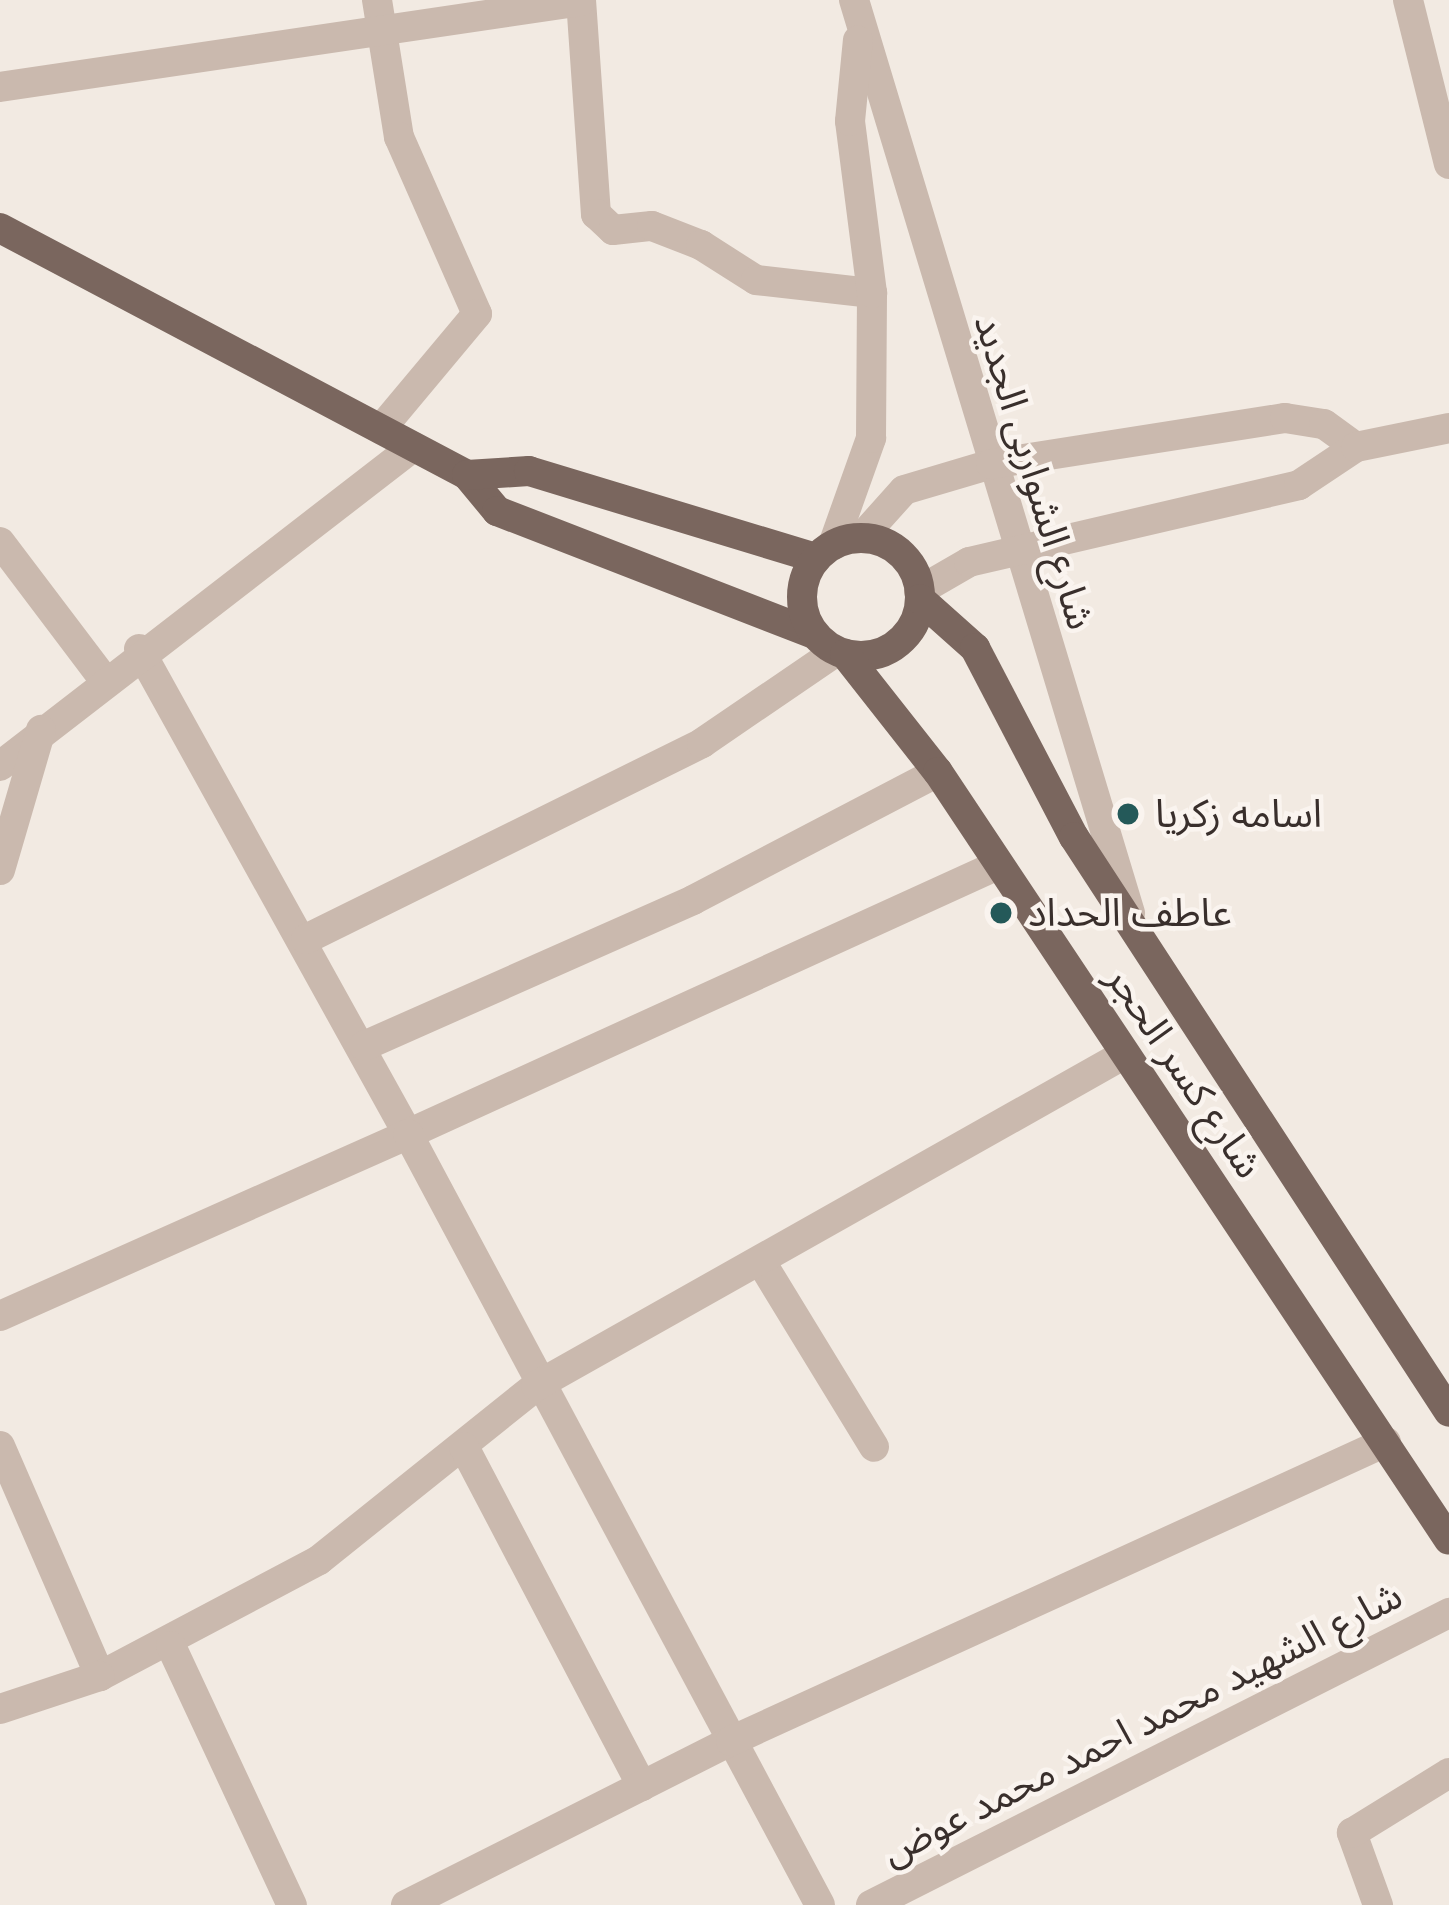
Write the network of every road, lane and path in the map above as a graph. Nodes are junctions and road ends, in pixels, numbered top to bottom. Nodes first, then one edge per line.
1 (854, 0) edge
2 (1408, 0) edge
3 (581, 1) edge
4 (377, 14) edge
5 (860, 34) junction
6 (0, 87) edge
7 (1449, 164) edge
8 (0, 228) edge
9 (872, 293) junction
10 (1449, 428) edge
11 (381, 429) junction
12 (413, 446) junction
13 (1357, 447) junction
14 (991, 464) junction
15 (467, 475) junction
16 (0, 542) edge
17 (837, 547) junction
18 (1017, 550) junction
19 (919, 595) junction
20 (832, 646) junction
21 (139, 650) junction
22 (103, 678) junction
23 (41, 730) junction
24 (0, 766) edge
25 (938, 772) junction
26 (998, 866) junction
27 (0, 870) edge
28 (1135, 932) junction
29 (306, 939) junction
30 (364, 1046) junction
31 (1125, 1054) junction
32 (408, 1134) junction
33 (763, 1265) junction
34 (0, 1316) edge
35 (536, 1386) junction
36 (1449, 1412) edge
37 (1386, 1442) junction
38 (0, 1446) edge
39 (464, 1447) junction
40 (874, 1447) dead end
41 (1449, 1540) edge
42 (1449, 1613) edge
43 (171, 1646) junction
44 (100, 1676) junction
45 (0, 1709) edge
46 (731, 1741) junction
47 (1449, 1773) edge
48 (642, 1786) junction
49 (292, 1905) edge
50 (406, 1905) edge
51 (820, 1905) edge
52 (871, 1905) edge
53 (1378, 1905) edge

1 - 5 street, شارع الشواربى الجديد
2 - 7 street
3 - 4 street
3 - 9 street
4 - 6 street
4 - 11 street
5 - 9 street, شارع الشواربى الجديد
5 - 14 street, شارع الشواربى الجديد
8 - 11 main road
9 - 17 street, شارع الشواربى الجديد
10 - 13 street
11 - 12 main road
12 - 15 main road
12 - 21 street
13 - 14 street
13 - 18 street
14 - 17 street
14 - 18 street, شارع الشواربى الجديد
15 - 17 main road
15 - 20 main road
16 - 22 street
17 - 19 main road
17 - 20 main road
18 - 19 street
18 - 28 street, شارع الشواربى الجديد
19 - 20 main road
19 - 28 main road, شارع كسر الحجر
20 - 25 main road, شارع كسر الحجر
20 - 29 street
21 - 22 street
21 - 29 street
22 - 23 street
23 - 24 street
23 - 27 street
25 - 26 main road, شارع كسر الحجر
25 - 30 street
26 - 31 main road, شارع كسر الحجر
26 - 32 street
28 - 36 main road, شارع كسر الحجر
29 - 30 street
30 - 32 street
31 - 33 street
31 - 37 main road, شارع كسر الحجر
32 - 34 street
32 - 35 street
33 - 35 street
33 - 40 street
35 - 39 street
35 - 46 street
37 - 41 main road, شارع كسر الحجر
37 - 46 street
38 - 44 street
39 - 43 street
39 - 48 street
42 - 52 street, شارع الشهيد محمد احمد محمد عوض
43 - 44 street
43 - 49 street
44 - 45 street
46 - 48 street
46 - 51 street
47 - 53 street
48 - 50 street

